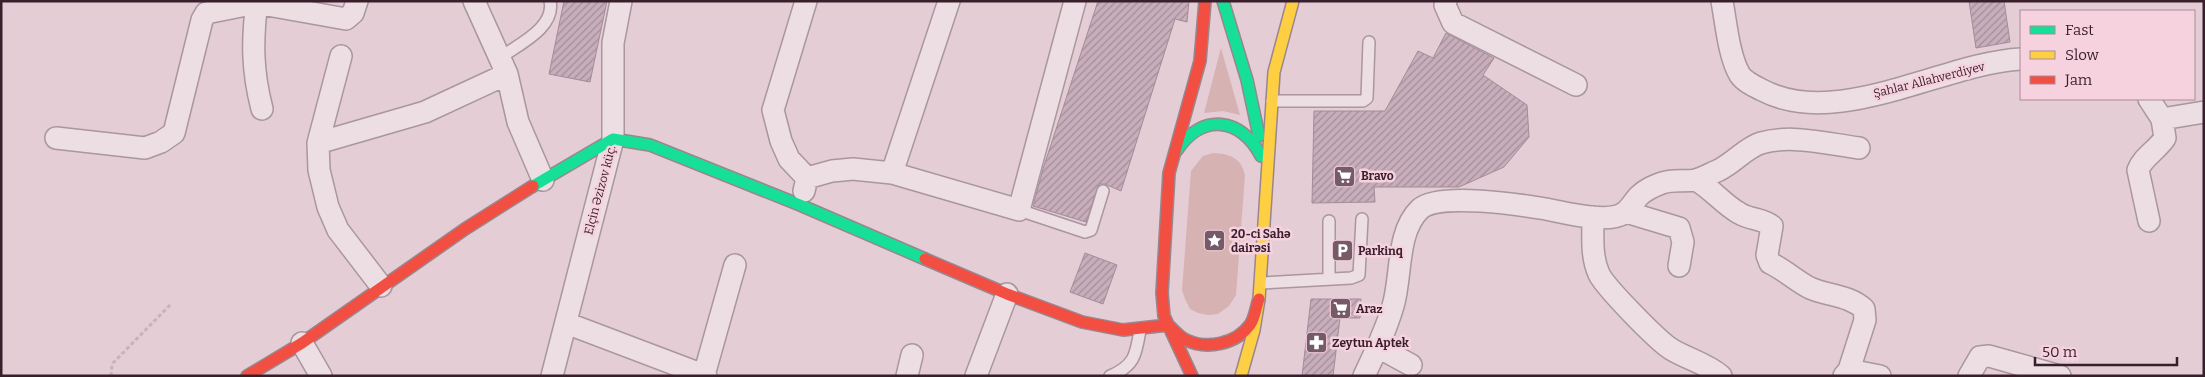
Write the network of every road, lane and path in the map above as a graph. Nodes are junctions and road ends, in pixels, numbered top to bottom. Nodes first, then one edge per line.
1 (357, 1) edge
2 (474, 1) edge
3 (550, 1) edge
4 (621, 1) edge
5 (806, 1) edge
6 (949, 1) edge
7 (1075, 1) edge
8 (1204, 1) edge
9 (1223, 1) edge
10 (1293, 1) edge
11 (1446, 1) edge
12 (1722, 1) edge
13 (257, 2) edge
14 (1369, 42) dead end
15 (341, 56) dead end
16 (2020, 59) edge
17 (503, 66) junction
18 (1576, 85) dead end
19 (2151, 100) edge
20 (1270, 101) junction
21 (262, 109) dead end
22 (2204, 112) edge
23 (2162, 119) junction
24 (56, 138) dead end
25 (614, 139) junction
26 (318, 143) junction
27 (1859, 148) dead end
28 (1172, 160) junction
29 (892, 173) junction
30 (1268, 176) junction
31 (807, 178) junction
32 (543, 180) junction
33 (1696, 180) junction
34 (1103, 191) dead end
35 (800, 205) junction
36 (1018, 210) junction
37 (1626, 212) junction
38 (1593, 217) junction
39 (1362, 219) dead end
40 (1329, 221) dead end
41 (2149, 221) dead end
42 (735, 265) dead end
43 (1679, 266) dead end
44 (1329, 279) junction
45 (1260, 283) junction
46 (381, 286) junction
47 (1007, 294) junction
48 (1259, 299) junction
49 (170, 305) dead end
50 (566, 323) junction
51 (1168, 325) junction
52 (1140, 330) junction
53 (302, 343) junction
54 (1378, 347) junction
55 (912, 354) dead end
56 (1411, 366) dead end
57 (1847, 373) edge
58 (705, 375) edge
59 (111, 376) edge
60 (247, 376) edge
61 (321, 376) edge
62 (552, 376) edge
63 (907, 376) edge
64 (976, 376) edge
65 (1110, 376) edge
66 (1192, 376) edge
67 (1241, 376) edge
68 (1364, 376) edge
69 (1721, 376) edge
70 (1880, 376) edge
71 (1969, 376) edge
72 (2060, 376) edge

1 - 13 street
2 - 17 street
3 - 17 lane
4 - 25 street, Elçin Əzizov küç.
5 - 31 street
6 - 29 street
7 - 36 street
8 - 28 street
9 - 30 street
10 - 20 street
11 - 18 street
12 - 16 street, Şahlar Allahverdiyev
13 - 21 street
13 - 24 street
14 - 20 lane
15 - 26 street
17 - 26 street
17 - 32 street
19 - 23 street
20 - 30 street
22 - 23 street
23 - 41 street
25 - 32 street
25 - 35 street
25 - 50 street, Elçin Əzizov küç.
26 - 46 street
27 - 33 street
28 - 30 street
28 - 51 street
29 - 31 street
29 - 36 street
30 - 45 street
31 - 35 street
32 - 46 street
33 - 37 street
33 - 57 street
34 - 36 lane
35 - 47 street
37 - 38 street
37 - 43 street
38 - 54 street
38 - 69 street
39 - 44 lane
40 - 44 lane
42 - 58 street
44 - 45 lane
45 - 48 street
46 - 53 street
47 - 52 street
47 - 64 street
48 - 51 street
48 - 67 street
49 - 59 path
50 - 58 street
50 - 62 street, Elçin Əzizov küç.
51 - 52 street
51 - 66 street
52 - 65 lane
53 - 60 street
53 - 61 street
54 - 56 street
54 - 68 street
55 - 63 street
57 - 70 street
71 - 72 street

